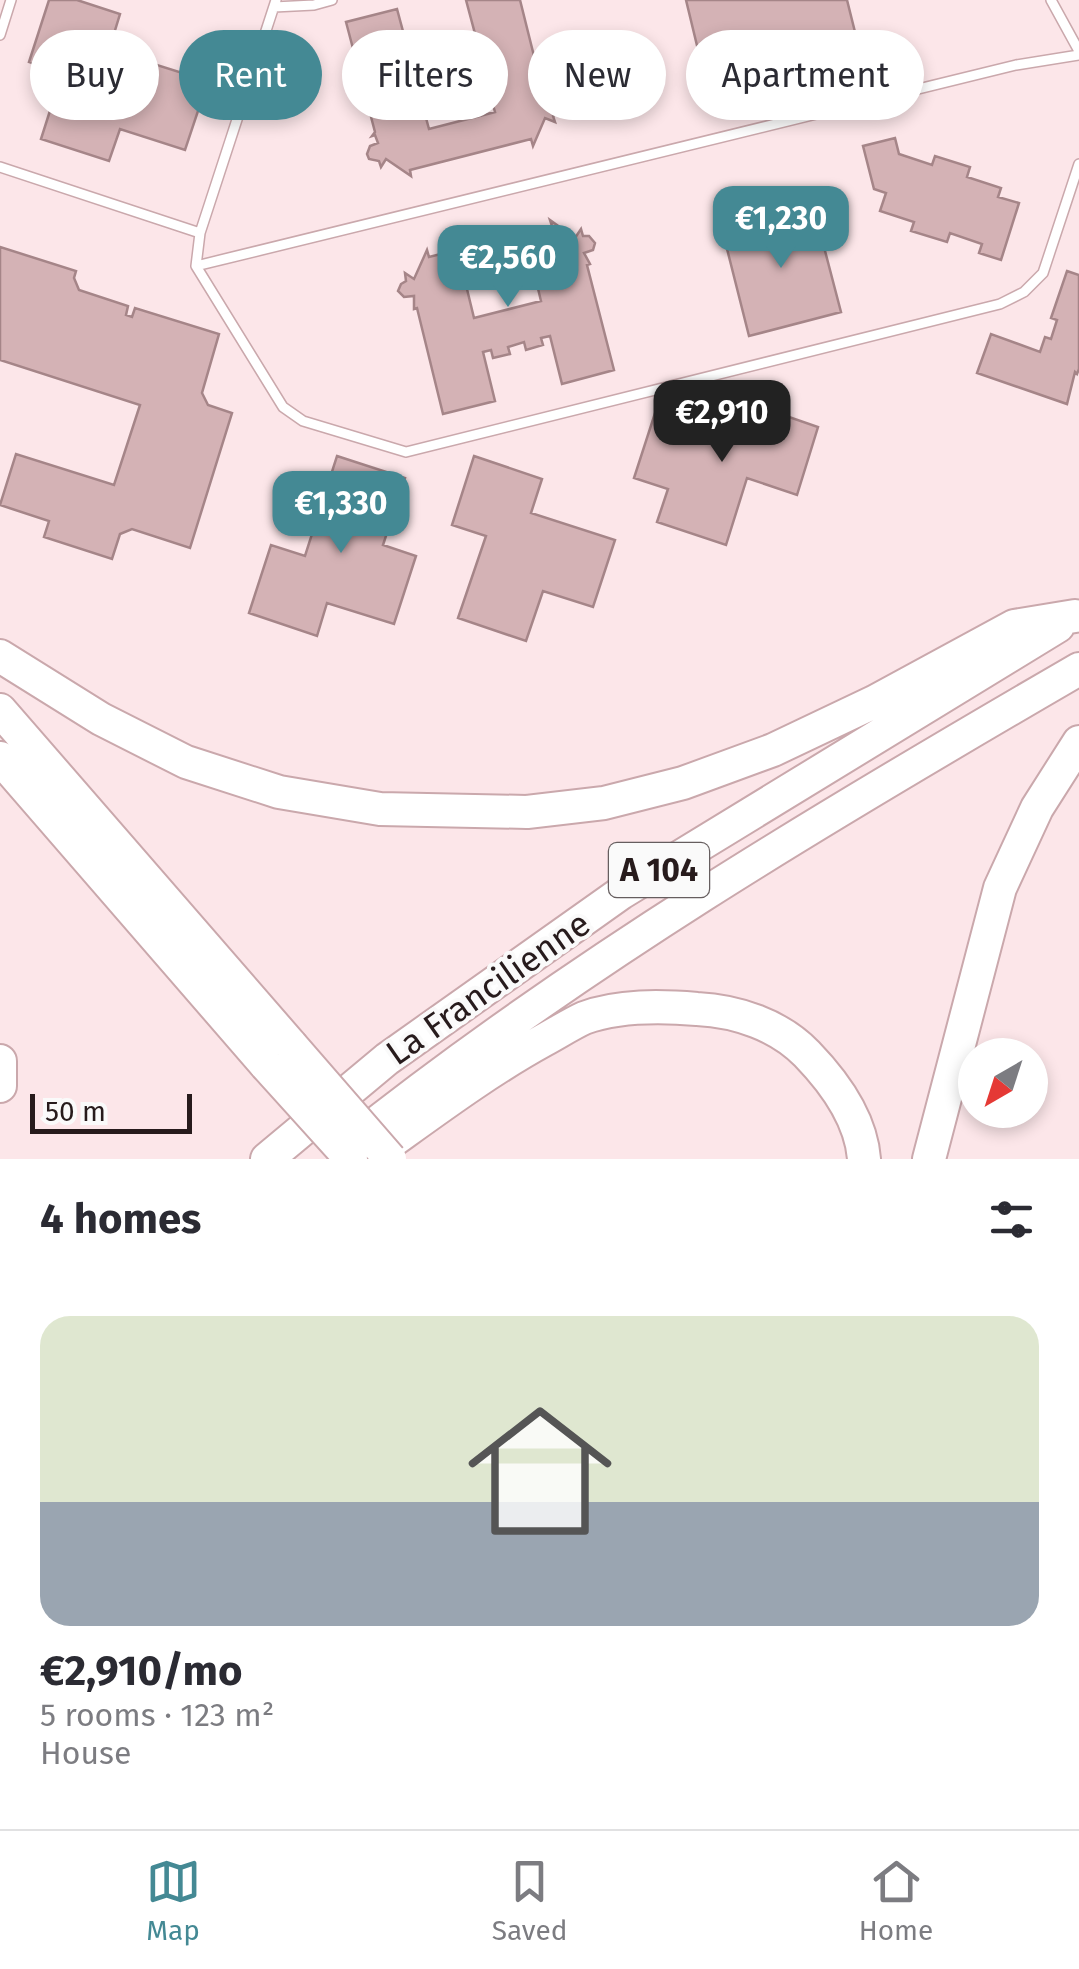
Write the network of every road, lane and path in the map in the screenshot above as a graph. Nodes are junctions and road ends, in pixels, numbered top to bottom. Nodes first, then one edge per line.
1 (12, 0) edge
2 (332, 0) edge
3 (1051, 0) edge
4 (275, 4) edge
5 (0, 35) edge
6 (1079, 53) edge
7 (1079, 164) edge
8 (0, 167) edge
9 (200, 233) junction
10 (196, 266) junction
11 (1077, 615) edge
12 (0, 656) edge
13 (1079, 668) edge
14 (0, 710) edge
15 (1079, 742) edge
16 (0, 758) edge
17 (279, 1055) junction
18 (0, 1061) edge
19 (0, 1086) edge
20 (266, 1159) edge
21 (331, 1159) edge
22 (351, 1159) edge
23 (368, 1159) edge
24 (390, 1159) edge
25 (864, 1159) edge
26 (929, 1159) edge

1 - 5 lane
2 - 4 lane
3 - 6 lane
4 - 9 lane
6 - 10 lane
7 - 10 lane
8 - 9 lane
9 - 10 lane
11 - 12 highway
11 - 20 highway, La Francilienne / A 104
13 - 21 highway, La Francilienne / A 104
14 - 17 highway
15 - 26 highway
16 - 17 highway
17 - 22 highway, bridge
17 - 24 highway, bridge
18 - 19 highway
23 - 25 highway

